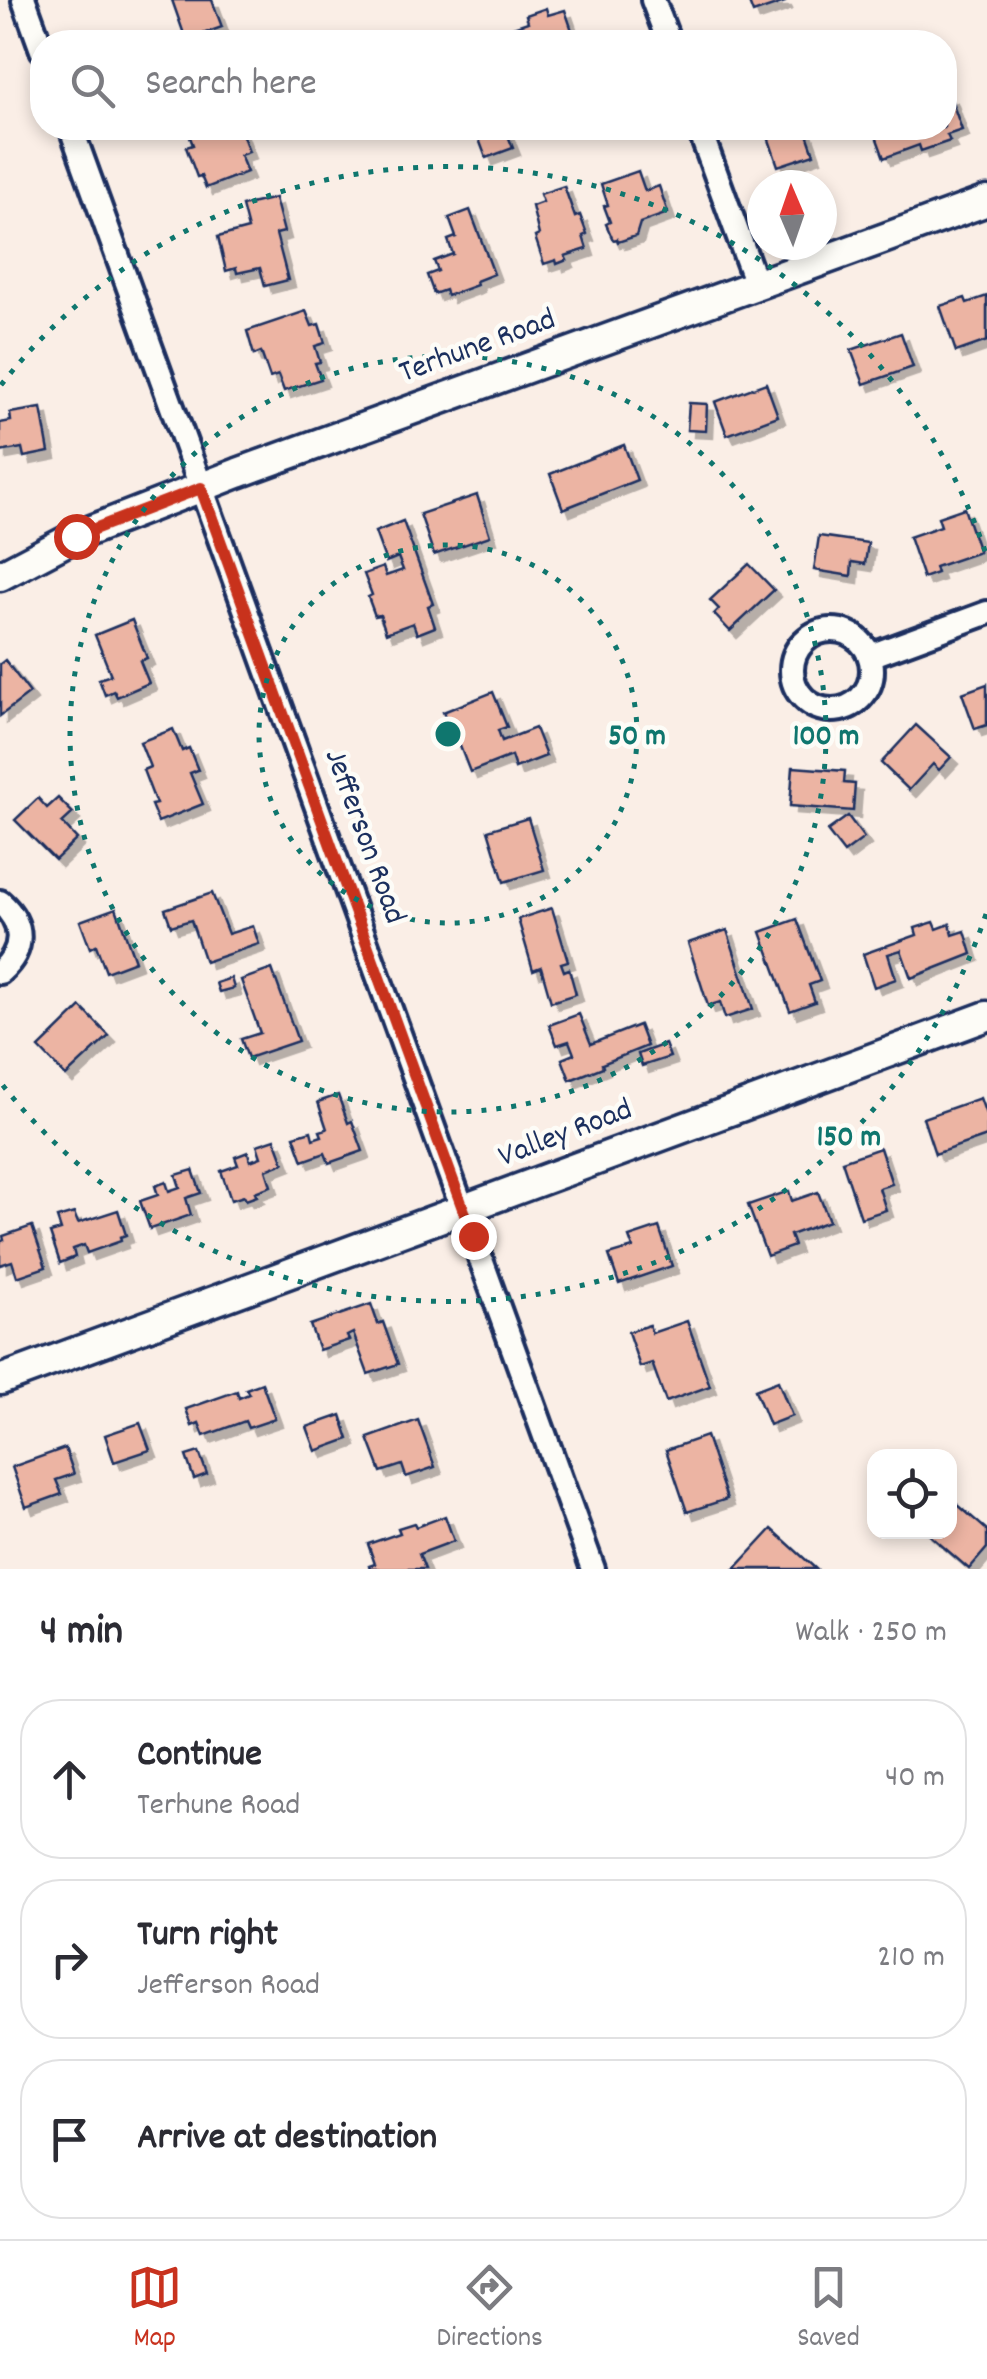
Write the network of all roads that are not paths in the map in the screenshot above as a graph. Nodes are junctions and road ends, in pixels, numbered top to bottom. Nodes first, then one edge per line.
1 (24, 0) edge
2 (653, 0) edge
3 (35, 30) edge
4 (664, 30) edge
5 (75, 140) edge
6 (704, 140) edge
7 (987, 200) edge
8 (756, 284) junction
9 (201, 488) junction
10 (0, 576) edge
11 (987, 613) edge
12 (870, 656) dead end
13 (0, 902) edge
14 (0, 972) edge
15 (987, 1016) edge
16 (464, 1211) junction
17 (0, 1380) edge
18 (593, 1569) edge

1 - 3 street
2 - 4 street
5 - 9 street, Jefferson Road
6 - 8 street
7 - 8 street, Terhune Road
8 - 9 street, Terhune Road
9 - 10 street, Terhune Road
9 - 16 street, Jefferson Road
11 - 12 street
13 - 14 street
15 - 16 street, Valley Road
16 - 17 street, Valley Road
16 - 18 street, Jefferson Road

